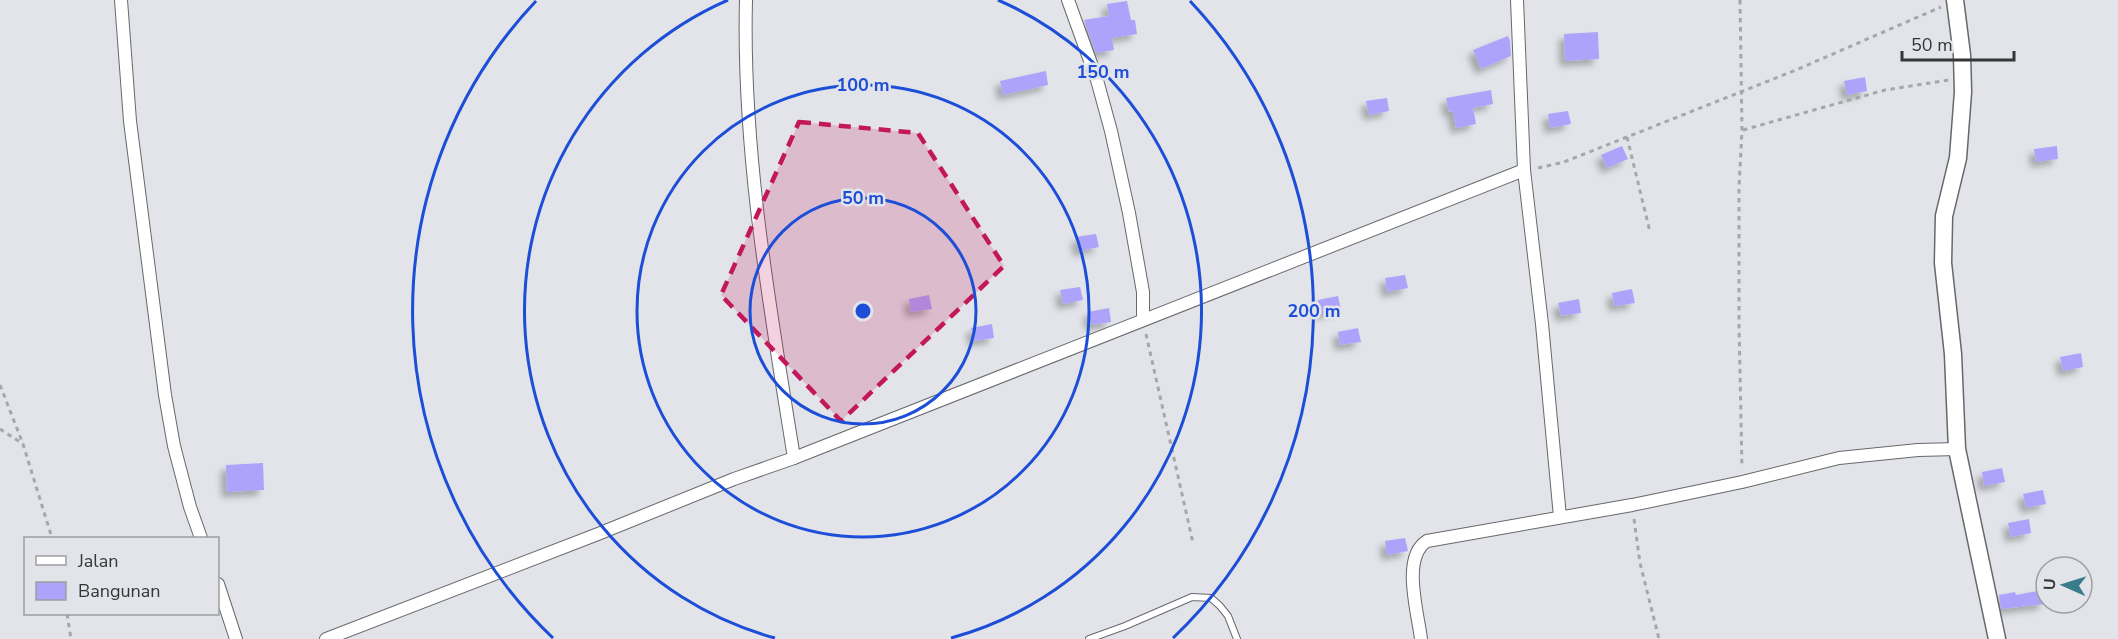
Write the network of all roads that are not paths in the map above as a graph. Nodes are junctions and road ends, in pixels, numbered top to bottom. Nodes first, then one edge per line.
1 (122, 0) edge
2 (746, 0) edge
3 (1068, 0) edge
4 (1517, 0) edge
5 (1955, 1) edge
6 (1524, 170) junction
7 (1143, 320) junction
8 (1957, 449) junction
9 (794, 458) junction
10 (1560, 517) junction
11 (201, 537) edge
12 (219, 587) edge
13 (236, 639) edge
14 (326, 639) edge
15 (1089, 639) edge
16 (1237, 639) edge
17 (1421, 639) edge
18 (1997, 639) edge

1 - 11 street
2 - 9 street
3 - 7 street
4 - 6 street
5 - 8 street
6 - 7 street
6 - 10 street
7 - 9 street
8 - 10 street
8 - 18 street
9 - 14 street
10 - 17 street
12 - 13 street
15 - 16 lane

